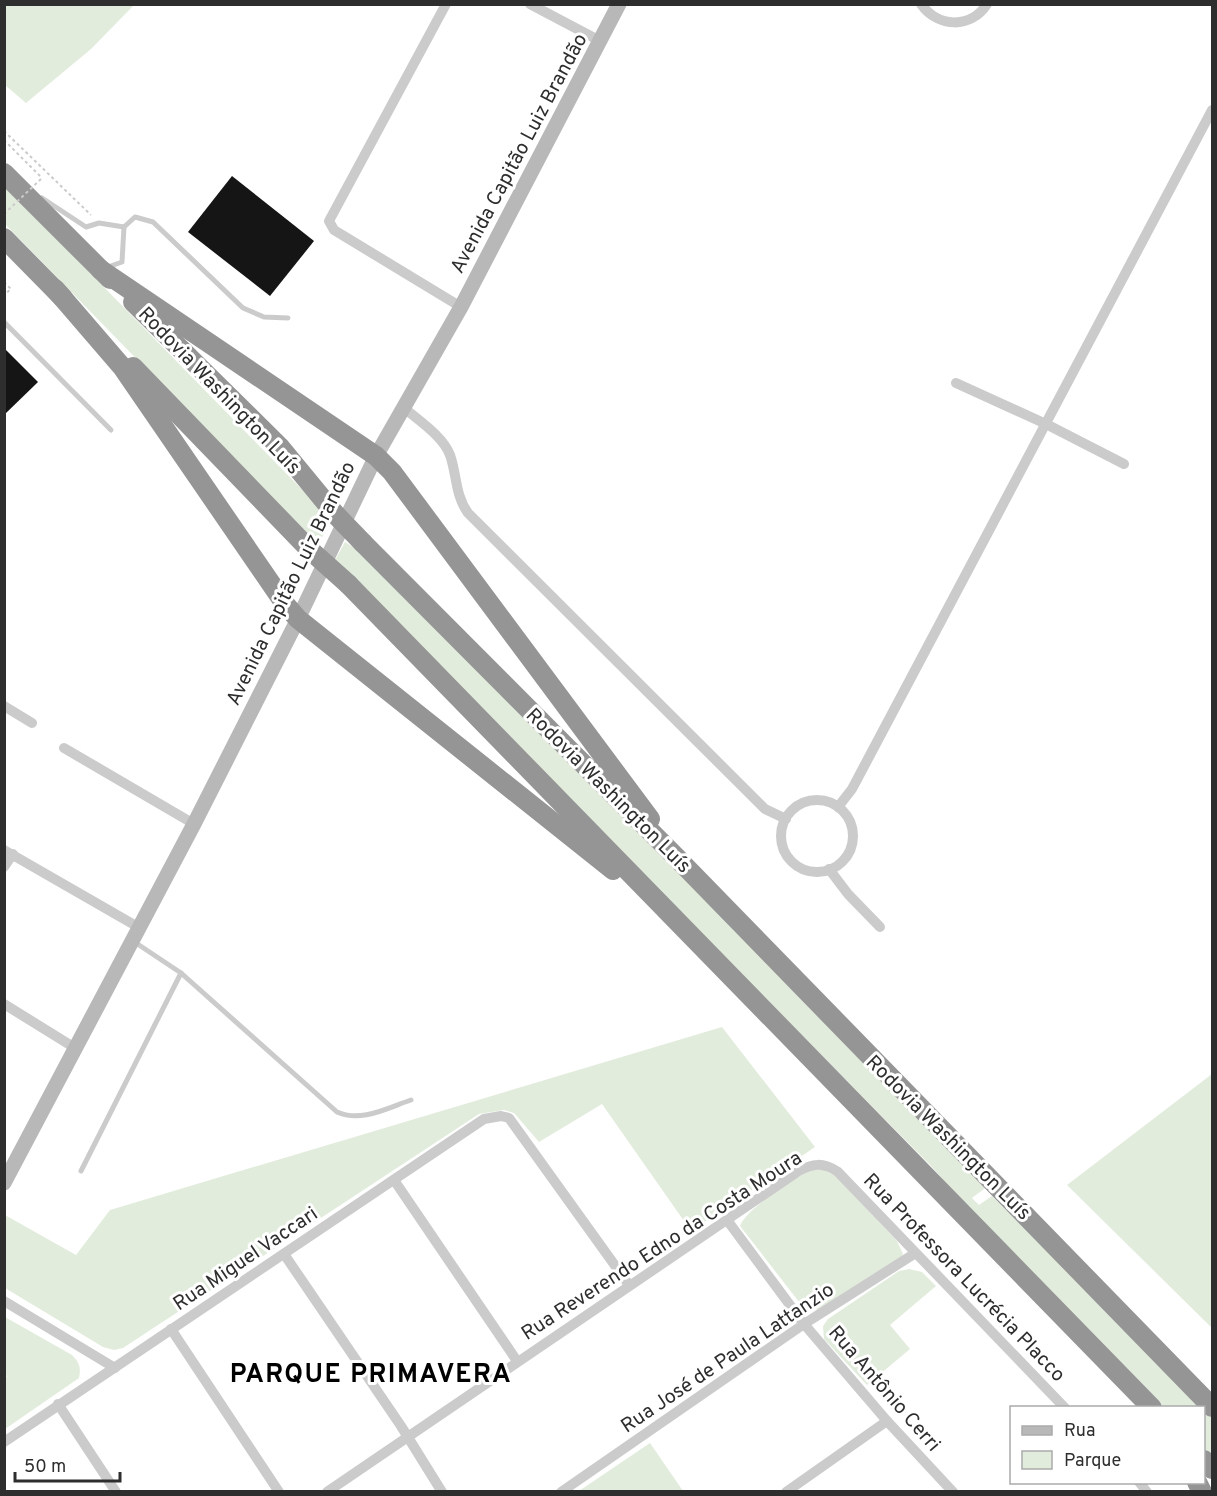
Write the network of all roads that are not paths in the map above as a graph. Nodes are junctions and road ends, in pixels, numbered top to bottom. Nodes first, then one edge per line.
1 (446, 4) edge
2 (530, 4) edge
3 (619, 4) edge
4 (921, 4) edge
5 (987, 4) edge
6 (600, 41) junction
7 (1212, 110) edge
8 (6, 175) edge
9 (124, 227) junction
10 (5, 238) edge
11 (101, 270) junction
12 (55, 289) junction
13 (461, 307) junction
14 (288, 318) dead end
15 (4, 322) edge
16 (956, 383) dead end
17 (404, 408) junction
18 (1046, 424) junction
19 (111, 430) dead end
20 (376, 456) junction
21 (1124, 464) dead end
22 (298, 619) junction
23 (4, 706) edge
24 (32, 723) dead end
25 (64, 748) dead end
26 (838, 807) junction
27 (786, 819) junction
28 (194, 824) junction
29 (9, 852) edge
30 (677, 858) junction
31 (4, 867) edge
32 (830, 869) junction
33 (674, 918) junction
34 (880, 927) dead end
35 (135, 934) junction
36 (181, 974) junction
37 (4, 1004) edge
38 (75, 1048) junction
39 (411, 1100) dead end
40 (81, 1171) dead end
41 (838, 1172) joint
42 (394, 1180) junction
43 (4, 1183) edge
44 (727, 1220) junction
45 (284, 1254) junction
46 (914, 1254) junction
47 (629, 1285) junction
48 (4, 1300) edge
49 (804, 1324) junction
50 (171, 1329) junction
51 (517, 1361) junction
52 (1107, 1362) junction
53 (115, 1368) junction
54 (58, 1404) junction
55 (1064, 1406) edge
56 (1143, 1406) edge
57 (1151, 1406) edge
58 (1212, 1407) edge
59 (887, 1421) junction
60 (407, 1436) junction
61 (4, 1442) edge
62 (116, 1491) edge
63 (279, 1491) edge
64 (327, 1491) edge
65 (442, 1491) edge
66 (561, 1491) edge
67 (786, 1491) edge
68 (953, 1491) edge

1 - 13 street
2 - 6 street
3 - 6 main road, Avenida Capitão Luiz Brandão
4 - 5 street
6 - 13 main road, Avenida Capitão Luiz Brandão
7 - 18 street
8 - 9 lane
8 - 11 highway, Rodovia Washington Luís
9 - 11 lane
9 - 14 lane
10 - 12 highway, Rodovia Washington Luís
11 - 20 highway
11 - 30 highway, Rodovia Washington Luís, bridge
12 - 22 highway
12 - 33 highway, Rodovia Washington Luís, bridge
13 - 17 main road, Avenida Capitão Luiz Brandão
15 - 19 lane
16 - 18 street
17 - 20 main road, Avenida Capitão Luiz Brandão
17 - 27 street
18 - 21 street
18 - 26 street
20 - 22 main road, Avenida Capitão Luiz Brandão
20 - 30 highway
22 - 28 main road, Avenida Capitão Luiz Brandão
22 - 33 highway
23 - 24 street
25 - 28 street
26 - 27 street
26 - 32 street
27 - 32 street
28 - 35 main road, Avenida Capitão Luiz Brandão
29 - 31 street
29 - 35 street
30 - 58 highway, Rodovia Washington Luís
32 - 34 street
33 - 52 highway, Rodovia Washington Luís
35 - 36 lane
35 - 38 main road, Avenida Capitão Luiz Brandão
36 - 39 lane
36 - 40 lane
37 - 38 street
38 - 43 main road, Avenida Capitão Luiz Brandão
41 - 44 street, Rua Reverendo Edno da Costa Moura
41 - 46 street, Rua Professora Lucrécia Placco
42 - 45 street, Rua Miguel Vaccari
42 - 47 street, Rua Miguel Vaccari
42 - 51 street
44 - 47 street, Rua Reverendo Edno da Costa Moura
44 - 49 street, Rua Antônio Cerri
45 - 50 street, Rua Miguel Vaccari
45 - 60 street
46 - 49 street, Rua José de Paula Lattanzio
46 - 55 street, Rua Professora Lucrécia Placco
47 - 51 street, Rua Reverendo Edno da Costa Moura
48 - 53 street
49 - 59 street, Rua Antônio Cerri
49 - 66 street, Rua José de Paula Lattanzio
50 - 53 street, Rua Miguel Vaccari
50 - 63 street
51 - 60 street, Rua Reverendo Edno da Costa Moura
52 - 56 highway
52 - 57 highway, Rodovia Washington Luís
53 - 54 street, Rua Miguel Vaccari
54 - 61 street, Rua Miguel Vaccari
54 - 62 street
59 - 67 street
59 - 68 street, Rua Antônio Cerri
60 - 64 street, Rua Reverendo Edno da Costa Moura
60 - 65 street

